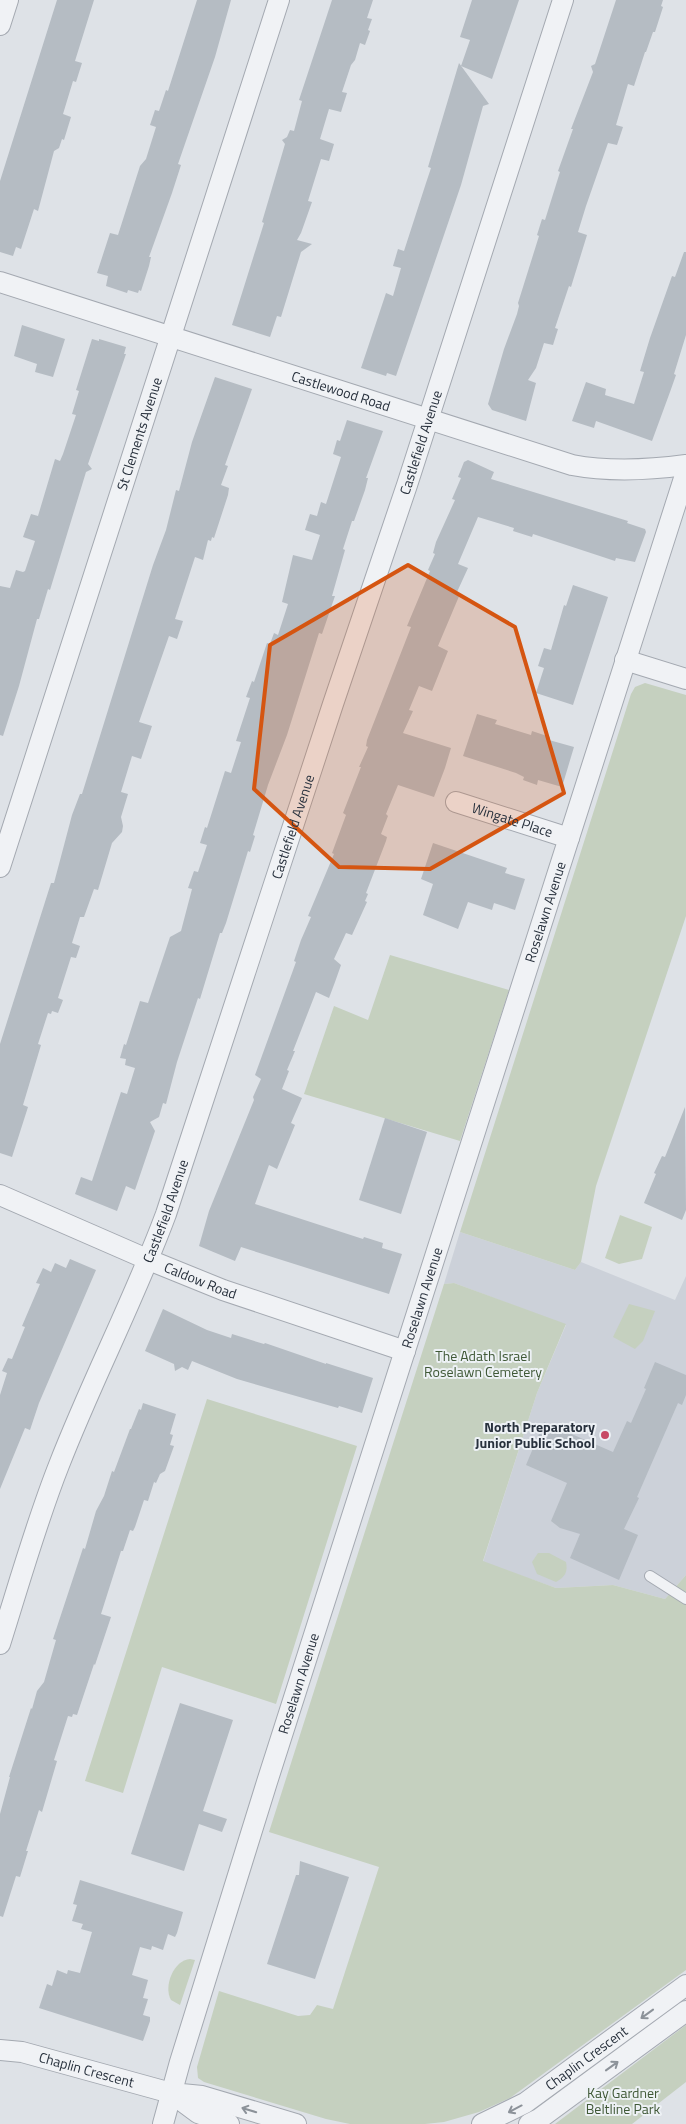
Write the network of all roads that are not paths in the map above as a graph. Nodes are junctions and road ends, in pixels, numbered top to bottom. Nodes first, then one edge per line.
1 (8, 0) edge
2 (279, 0) edge
3 (563, 0) edge
4 (0, 25) edge
5 (0, 282) edge
6 (171, 336) junction
7 (428, 418) junction
8 (686, 466) edge
9 (686, 472) edge
10 (625, 660) junction
11 (686, 679) edge
12 (456, 802) dead end
13 (569, 838) junction
14 (0, 867) edge
15 (0, 1195) edge
16 (149, 1260) junction
17 (405, 1350) junction
18 (650, 1576) dead end
19 (686, 1599) edge
20 (0, 1644) edge
21 (686, 1985) edge
22 (686, 2011) edge
23 (0, 2050) edge
24 (171, 2093) junction
25 (163, 2124) edge
26 (229, 2124) edge
27 (296, 2124) edge
28 (482, 2124) edge
29 (529, 2124) edge

1 - 4 street
2 - 6 street, St Clements Avenue
3 - 7 street, Castlefield Avenue
5 - 6 street, Castlewood Road
6 - 7 street, Castlewood Road
6 - 14 street, St Clements Avenue
7 - 8 street, Castlewood Road
7 - 16 street, Castlefield Avenue
9 - 10 street, Roselawn Avenue
10 - 11 street
10 - 13 street, Roselawn Avenue
12 - 13 street, Wingate Place
13 - 17 street, Roselawn Avenue
15 - 16 street, Caldow Road
16 - 17 street, Caldow Road
16 - 20 street, Castlefield Avenue
17 - 24 street, Roselawn Avenue
18 - 19 lane
21 -> 28 street, Chaplin Crescent
29 -> 22 street, Chaplin Crescent
23 - 24 street, Chaplin Crescent
24 - 25 street, Roselawn Avenue
24 - 26 street, Chaplin Crescent
27 -> 24 street, Chaplin Crescent

